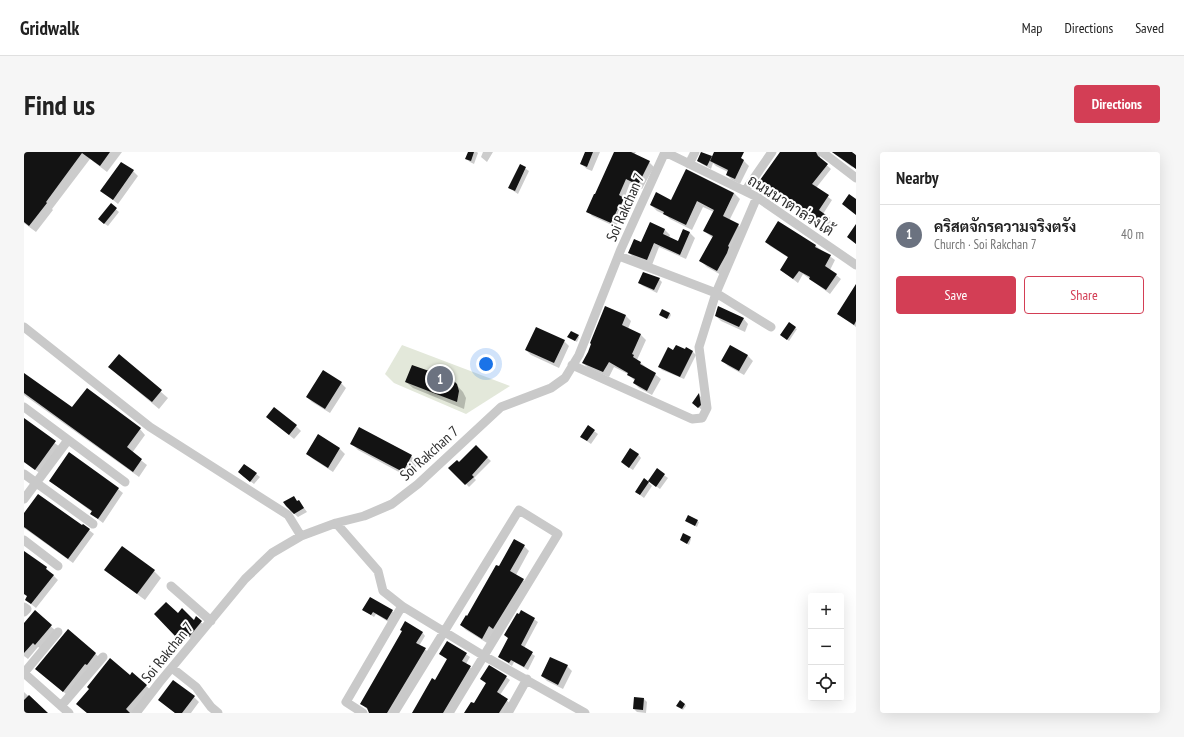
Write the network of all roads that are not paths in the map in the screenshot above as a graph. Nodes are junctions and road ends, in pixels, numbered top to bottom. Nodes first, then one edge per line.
1 (665, 152) edge
2 (694, 152) edge
3 (772, 152) edge
4 (822, 152) edge
5 (689, 164) junction
6 (856, 178) edge
7 (745, 191) junction
8 (757, 197) junction
9 (618, 256) junction
10 (856, 265) edge
11 (716, 293) junction
12 (24, 327) edge
13 (771, 327) dead end
14 (572, 365) junction
15 (24, 407) edge
16 (68, 440) junction
17 (24, 474) edge
18 (125, 482) dead end
19 (36, 483) junction
20 (24, 499) edge
21 (336, 523) junction
22 (93, 524) dead end
23 (301, 536) junction
24 (24, 540) edge
25 (58, 566) dead end
26 (171, 586) dead end
27 (402, 606) junction
28 (24, 607) edge
29 (24, 612) edge
30 (211, 620) junction
31 (444, 631) junction
32 (58, 632) dead end
33 (484, 656) junction
34 (103, 657) dead end
35 (172, 668) junction
36 (24, 673) edge
37 (527, 679) junction
38 (61, 706) junction
39 (69, 713) edge
40 (136, 713) edge
41 (218, 713) edge
42 (364, 713) edge
43 (394, 713) edge
44 (449, 713) edge
45 (508, 713) edge
46 (585, 713) edge

1 - 5 street, ถนนนาตาล่วงใต้
1 - 9 street, Soi Rakchan 7
2 - 5 street
3 - 7 street
4 - 6 street
5 - 7 street, ถนนนาตาล่วงใต้
7 - 8 street, ถนนนาตาล่วงใต้
8 - 10 street, ถนนนาตาล่วงใต้
8 - 11 street
9 - 11 street
9 - 14 street, Soi Rakchan 7
11 - 13 street
11 - 14 street
12 - 23 street
14 - 21 street, Soi Rakchan 7
15 - 16 street
16 - 18 street
16 - 19 street
17 - 19 street
19 - 20 street
19 - 22 street
21 - 23 street, Soi Rakchan 7
21 - 27 street
23 - 30 street, Soi Rakchan 7
24 - 25 street
26 - 30 street
27 - 31 street
27 - 42 street
28 - 29 street
30 - 35 street, Soi Rakchan 7
31 - 33 street
31 - 33 street
31 - 43 street
32 - 36 street
33 - 37 street
33 - 44 street
34 - 38 street
35 - 40 street, Soi Rakchan 7
35 - 41 street
36 - 38 street
37 - 45 street
37 - 46 street
38 - 39 street

